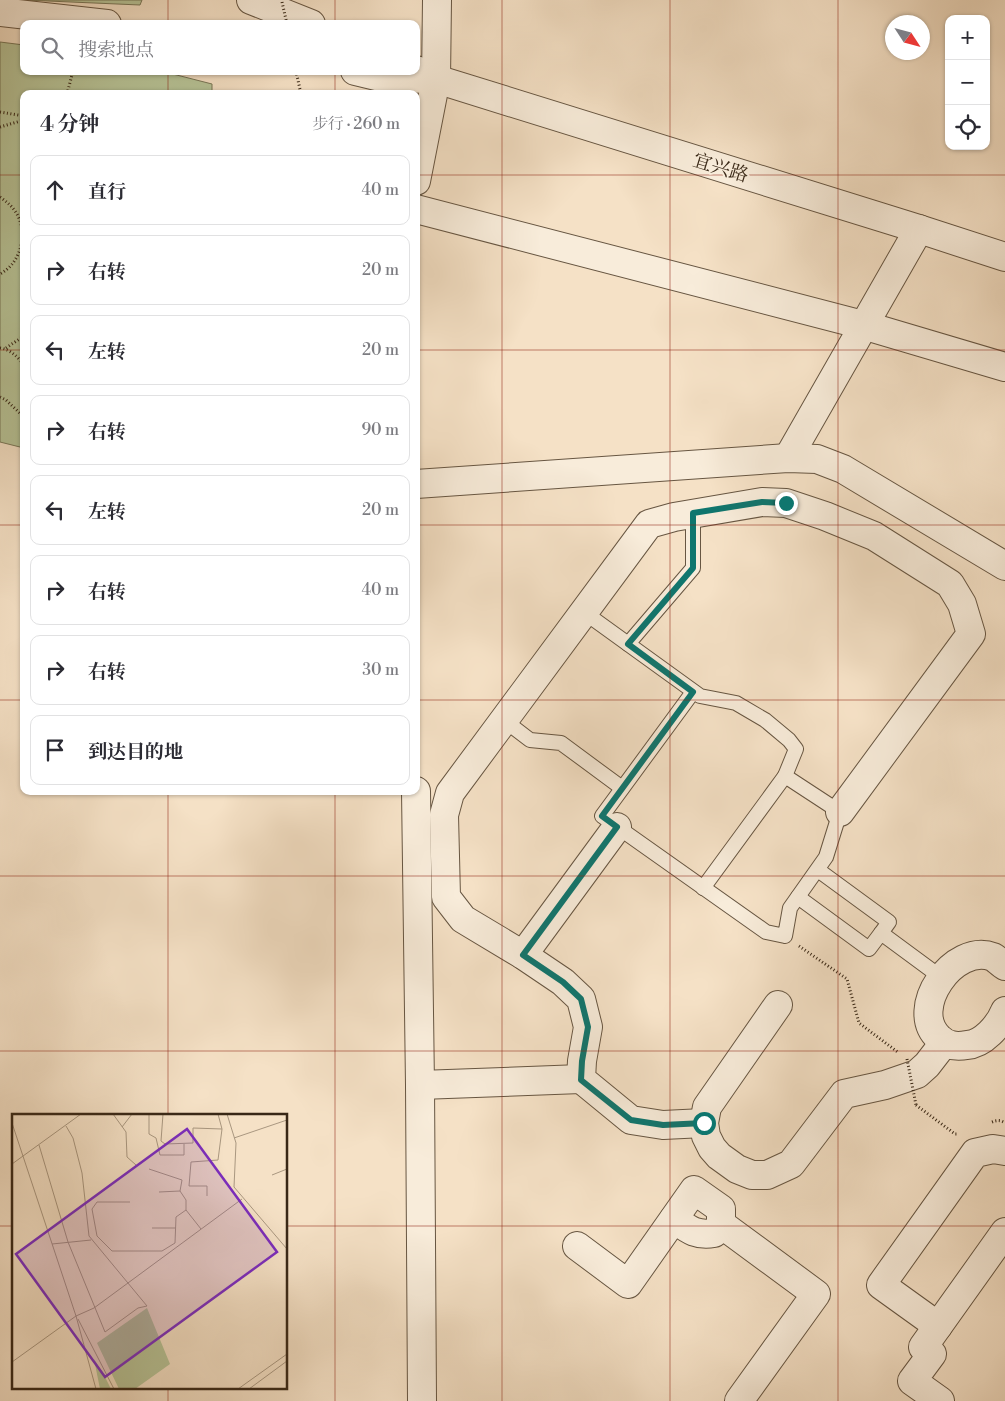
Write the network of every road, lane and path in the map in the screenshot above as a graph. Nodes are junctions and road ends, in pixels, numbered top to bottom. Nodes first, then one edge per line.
1 (251, 0) edge
2 (437, 0) edge
3 (282, 2) dead end
4 (0, 12) edge
5 (72, 20) edge
6 (286, 20) edge
7 (301, 20) edge
8 (72, 75) edge
9 (297, 75) edge
10 (372, 75) edge
11 (426, 75) edge
12 (68, 90) edge
13 (299, 90) edge
14 (0, 112) edge
15 (20, 115) edge
16 (20, 121) edge
17 (0, 127) edge
18 (420, 139) edge
19 (0, 197) edge
20 (420, 210) edge
21 (20, 224) edge
22 (918, 228) junction
23 (20, 247) edge
24 (1005, 257) edge
25 (0, 274) edge
26 (864, 325) junction
27 (20, 339) edge
28 (0, 348) edge
29 (6, 348) junction
30 (20, 359) edge
31 (1005, 367) edge
32 (0, 397) edge
33 (20, 413) edge
34 (788, 458) junction
35 (420, 484) edge
36 (693, 513) junction
37 (1005, 566) edge
38 (582, 611) junction
39 (628, 644) junction
40 (693, 692) junction
41 (504, 720) junction
42 (785, 776) junction
43 (622, 788) junction
44 (416, 795) edge
45 (840, 812) junction
46 (617, 827) junction
47 (818, 870) junction
48 (703, 888) junction
49 (798, 897) junction
50 (881, 933) junction
51 (785, 936) junction
52 (523, 955) junction
53 (1005, 966) edge
54 (942, 978) junction
55 (778, 1006) dead end
56 (1005, 1011) edge
57 (944, 1043) junction
58 (581, 1080) junction
59 (420, 1085) junction
60 (704, 1123) junction
61 (988, 1123) dead end
62 (1005, 1124) edge
63 (963, 1132) dead end
64 (1005, 1150) edge
65 (729, 1164) junction
66 (705, 1197) junction
67 (674, 1219) junction
68 (721, 1224) junction
69 (1005, 1232) edge
70 (576, 1246) dead end
71 (938, 1326) junction
72 (422, 1401) edge
73 (739, 1401) edge
74 (940, 1401) edge

1 - 7 street
2 - 11 street
3 - 6 path, bridge
4 - 5 street
8 - 12 path
9 - 13 path
10 - 11 street, 宜兴路
11 - 18 street
11 - 22 street, 宜兴路
14 - 15 path
16 - 17 path
19 - 21 path
20 - 26 street
22 - 24 street, 宜兴路
22 - 26 street
23 - 25 path
26 - 31 street
26 - 34 street
27 - 29 path
28 - 29 path
29 - 30 path
32 - 33 path
34 - 35 street
34 - 37 street
36 - 38 street
36 - 39 lane
36 - 45 street
38 - 39 lane
38 - 41 street
39 - 40 lane
40 - 42 lane
40 - 43 lane
41 - 43 lane
41 - 52 street
42 - 45 lane
42 - 48 lane
43 - 46 lane
44 - 59 street
45 - 47 lane
46 - 48 lane
46 - 52 street
47 - 49 lane
47 - 50 lane
48 - 51 lane
49 - 50 lane
49 - 51 lane
50 - 54 lane
51 - 63 path, bridge
52 - 58 street
53 - 54 street
54 - 57 street
55 - 60 street
56 - 57 street
57 - 65 street
58 - 59 street
58 - 60 street
59 - 72 street
60 - 65 street
61 - 62 path
64 - 71 street
65 - 66 street
66 - 67 street
66 - 68 street
67 - 68 street
67 - 70 street
68 - 73 street
69 - 71 street
71 - 74 street

